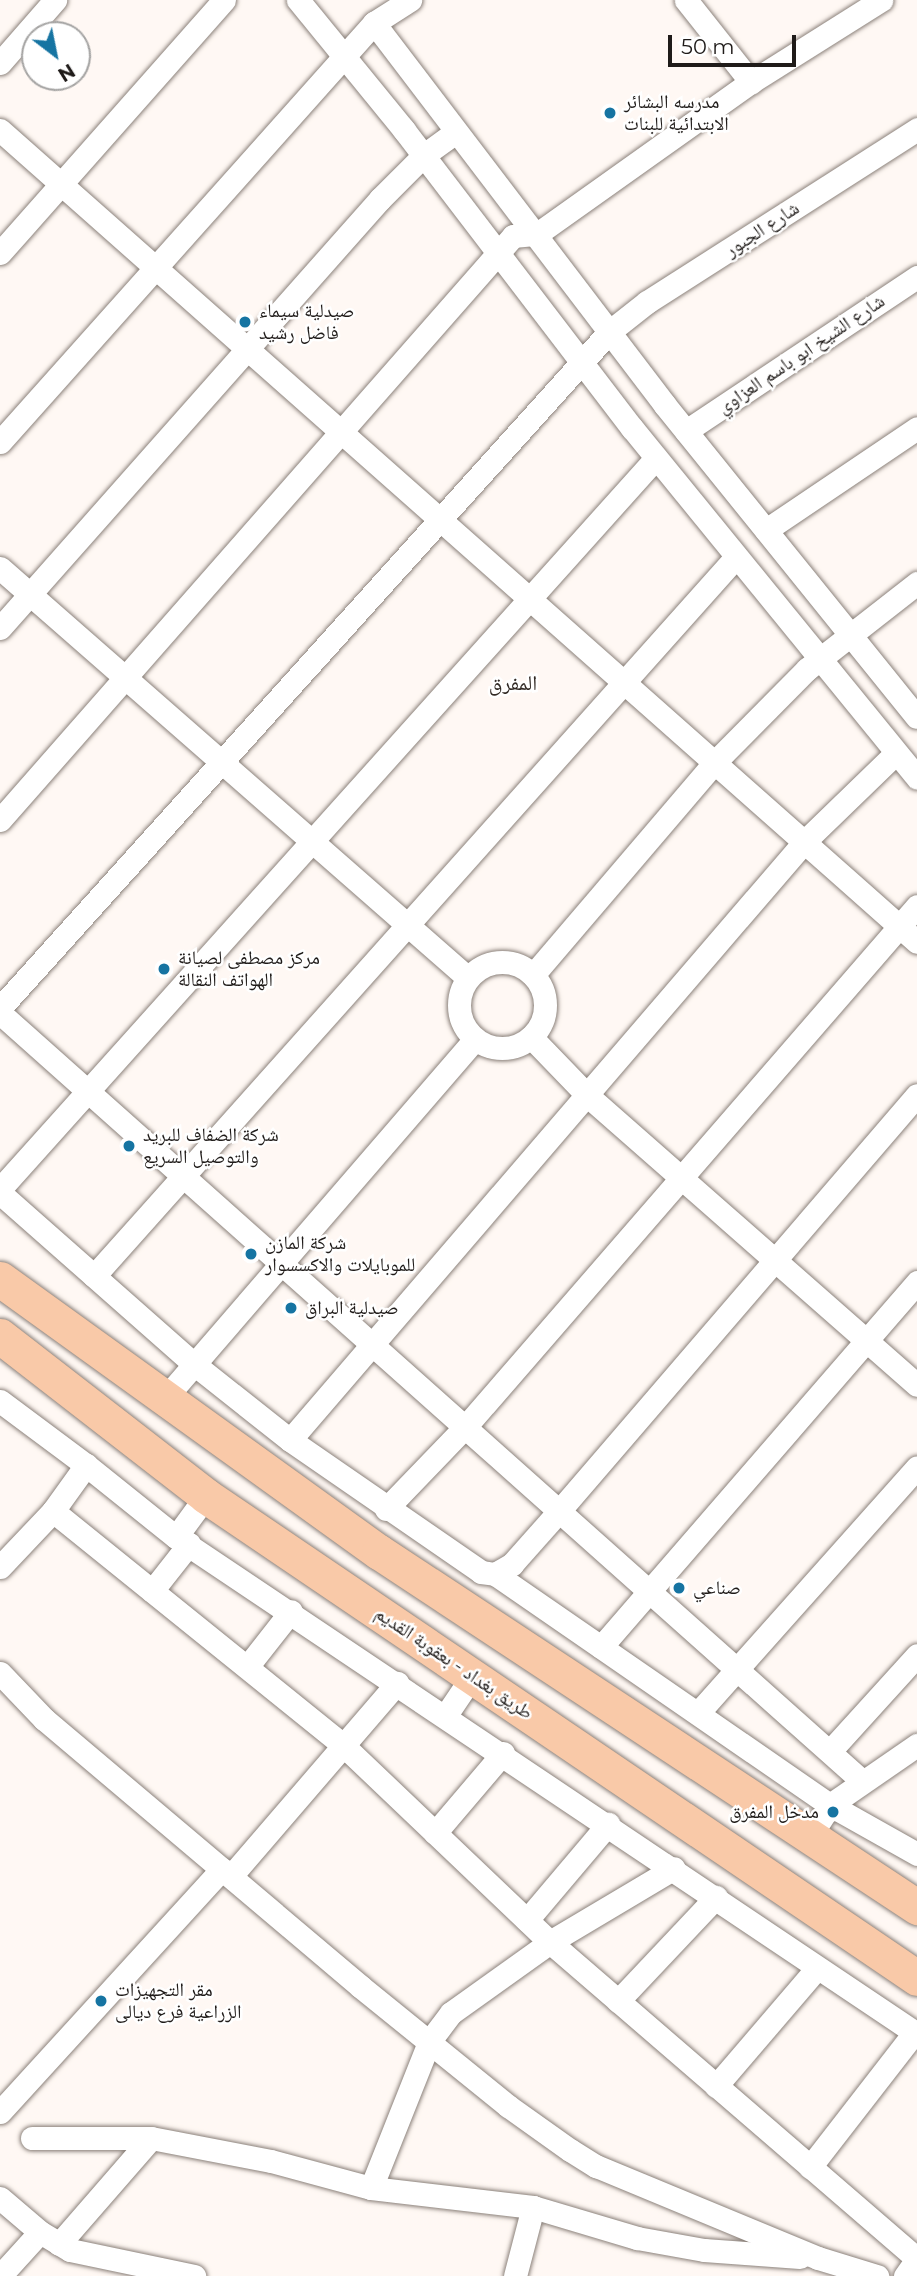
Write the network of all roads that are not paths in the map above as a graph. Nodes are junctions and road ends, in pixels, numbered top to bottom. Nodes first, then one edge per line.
1 (55, 0) edge
2 (224, 0) edge
3 (298, 0) edge
4 (410, 0) edge
5 (686, 0) edge
6 (881, 0) edge
7 (374, 23) junction
8 (344, 57) junction
9 (0, 63) edge
10 (751, 82) junction
11 (917, 129) edge
12 (0, 130) edge
13 (456, 132) junction
14 (424, 155) junction
15 (61, 184) junction
16 (537, 234) junction
17 (0, 253) edge
18 (499, 255) junction
19 (155, 268) junction
20 (917, 277) edge
21 (609, 332) junction
22 (247, 349) junction
23 (580, 360) junction
24 (917, 428) edge
25 (686, 431) junction
26 (342, 433) junction
27 (0, 442) edge
28 (656, 458) junction
29 (439, 519) junction
30 (765, 530) junction
31 (736, 557) junction
32 (0, 568) edge
33 (917, 583) edge
34 (30, 594) junction
35 (529, 600) junction
36 (0, 628) edge
37 (848, 634) junction
38 (818, 660) junction
39 (126, 678) junction
40 (624, 682) junction
41 (917, 717) edge
42 (896, 754) junction
43 (221, 761) junction
44 (716, 761) junction
45 (917, 778) edge
46 (0, 820) edge
47 (312, 841) junction
48 (804, 842) junction
49 (917, 906) edge
50 (407, 924) junction
51 (898, 925) junction
52 (917, 942) edge
53 (533, 975) junction
54 (468, 978) junction
55 (0, 1011) edge
56 (531, 1037) junction
57 (475, 1039) junction
58 (88, 1091) junction
59 (917, 1095) edge
60 (588, 1096) junction
61 (681, 1175) junction
62 (183, 1176) junction
63 (0, 1191) edge
64 (774, 1258) junction
65 (282, 1261) junction
66 (94, 1276) junction
67 (0, 1279) edge
68 (917, 1282) edge
69 (0, 1336) edge
70 (865, 1342) junction
71 (372, 1343) junction
72 (0, 1348) edge
73 (194, 1364) junction
74 (42, 1367) junction
75 (917, 1385) edge
76 (166, 1396) junction
77 (0, 1401) edge
78 (466, 1426) junction
79 (290, 1440) junction
80 (86, 1465) junction
81 (917, 1467) edge
82 (206, 1496) junction
83 (386, 1509) junction
84 (560, 1510) junction
85 (53, 1511) junction
86 (182, 1541) junction
87 (0, 1567) edge
88 (495, 1574) junction
89 (152, 1591) junction
90 (651, 1591) junction
91 (291, 1611) junction
92 (601, 1647) junction
93 (917, 1655) edge
94 (247, 1667) junction
95 (737, 1668) junction
96 (0, 1673) edge
97 (473, 1675) junction
98 (397, 1683) junction
99 (698, 1713) junction
100 (446, 1715) junction
101 (648, 1729) junction
102 (917, 1745) edge
103 (345, 1747) junction
104 (831, 1751) junction
105 (502, 1753) junction
106 (616, 1774) junction
107 (861, 1780) junction
108 (830, 1805) junction
109 (608, 1824) junction
110 (435, 1833) junction
111 (810, 1836) junction
112 (917, 1854) edge
113 (674, 1868) junction
114 (227, 1873) junction
115 (716, 1897) junction
116 (917, 1907) edge
117 (527, 1920) junction
118 (550, 1942) junction
119 (817, 1968) junction
120 (917, 1978) edge
121 (618, 2001) junction
122 (916, 2034) edge
123 (429, 2042) junction
124 (716, 2086) junction
125 (0, 2112) edge
126 (32, 2138) dead end
127 (150, 2138) junction
128 (810, 2167) junction
129 (371, 2188) junction
130 (0, 2198) edge
131 (533, 2207) junction
132 (56, 2242) junction
133 (818, 2258) junction
134 (917, 2259) edge
135 (0, 2276) edge
136 (105, 2276) edge
137 (194, 2276) edge
138 (515, 2276) edge
139 (877, 2276) edge
140 (905, 2276) edge

1 - 9 street
2 - 15 street
3 - 8 street
4 - 7 street
5 - 10 street
6 - 10 street
7 - 8 street
7 - 13 street
8 - 14 street
8 - 19 street
10 - 16 street
11 - 21 street, شارع الجبور
12 - 15 street
13 - 14 street
13 - 16 street
14 - 18 street
14 - 22 street
15 - 17 street
15 - 19 street
16 - 18 street
16 - 21 street
18 - 23 street
18 - 26 street
19 - 22 street
19 - 27 street
20 - 25 street, شارع الشيخ ابو باسم العزاوي
21 - 23 street, شارع الجبور
21 - 25 street
22 - 26 street
22 - 34 street
23 - 28 street
23 - 29 street, شارع الجبور
24 - 30 street
25 - 30 street
26 - 29 street
26 - 39 street
28 - 31 street
28 - 35 street
29 - 35 street
29 - 43 street, شارع الجبور
30 - 37 street
31 - 38 street
31 - 40 street
32 - 34 street
33 - 37 street
34 - 36 street
34 - 39 street
35 - 40 street
35 - 47 street
37 - 38 street
37 - 41 street
38 - 42 street
38 - 44 street
39 - 43 street
39 - 46 street
40 - 44 street
40 - 50 street
42 - 45 street
42 - 48 street
43 - 47 street
43 - 55 street, شارع الجبور
44 - 48 street
44 - 53 street
47 - 50 street
47 - 58 street
48 - 51 street
48 - 60 street
49 - 51 street
50 - 54 street
50 - 62 street
51 - 52 street
51 - 61 street
53 - 54 street
53 - 56 street
54 - 57 street
55 - 58 street
56 - 57 street
56 - 60 street
57 - 65 street
58 - 62 street
58 - 63 street
59 - 64 street
60 - 61 street
60 - 71 street
61 - 64 street
61 - 78 street
62 - 65 street
62 - 66 street
63 - 66 street
64 - 70 street
64 - 84 street
65 - 71 street
65 - 73 street
66 - 73 street
67 - 76 highway
68 - 70 street
69 - 74 highway, طريق بغداد - بعقوبة القديم
70 - 75 street
70 - 90 street
71 - 78 street
71 - 79 street
72 - 74 highway
73 - 76 street
73 - 79 street
74 - 82 highway, طريق بغداد - بعقوبة القديم
76 - 101 highway
77 - 80 street
78 - 83 street
78 - 84 street
79 - 83 street
80 - 85 street
80 - 86 street
81 - 95 street
82 - 86 street
82 - 97 highway, طريق بغداد - بعقوبة القديم
83 - 88 street
84 - 88 street
84 - 90 street
85 - 87 street
85 - 89 street
86 - 89 street
86 - 91 street
88 - 92 street
89 - 94 street
90 - 92 street
90 - 95 street
91 - 94 street
91 - 98 street
92 - 99 street
93 - 104 street
94 - 103 street
95 - 99 street
95 - 104 street
96 - 114 street
97 - 100 street
97 - 106 highway, طريق بغداد - بعقوبة القديم
98 - 100 street
98 - 103 street
99 - 108 street
100 - 105 street
101 - 106 highway
101 - 111 highway
102 - 107 street
103 - 110 street
103 - 114 street
104 - 107 street
105 - 109 street
105 - 110 street
106 - 120 highway, طريق بغداد - بعقوبة القديم
107 - 108 street
108 - 111 street
108 - 112 street
109 - 113 street
109 - 117 street
110 - 117 street
111 - 116 highway
113 - 115 street
113 - 118 street
114 - 123 street
114 - 125 street
115 - 119 street
115 - 121 street
117 - 118 street
118 - 121 street
118 - 123 street
119 - 122 street
119 - 124 street
121 - 124 street
122 - 128 street
123 - 129 street
123 - 133 street
124 - 128 street
126 - 127 street
127 - 129 street
127 - 132 street
128 - 134 street
129 - 131 street
130 - 132 street
131 - 133 street
131 - 138 street
132 - 135 street
132 - 136 street
132 - 137 street
133 - 139 street
134 - 140 street

